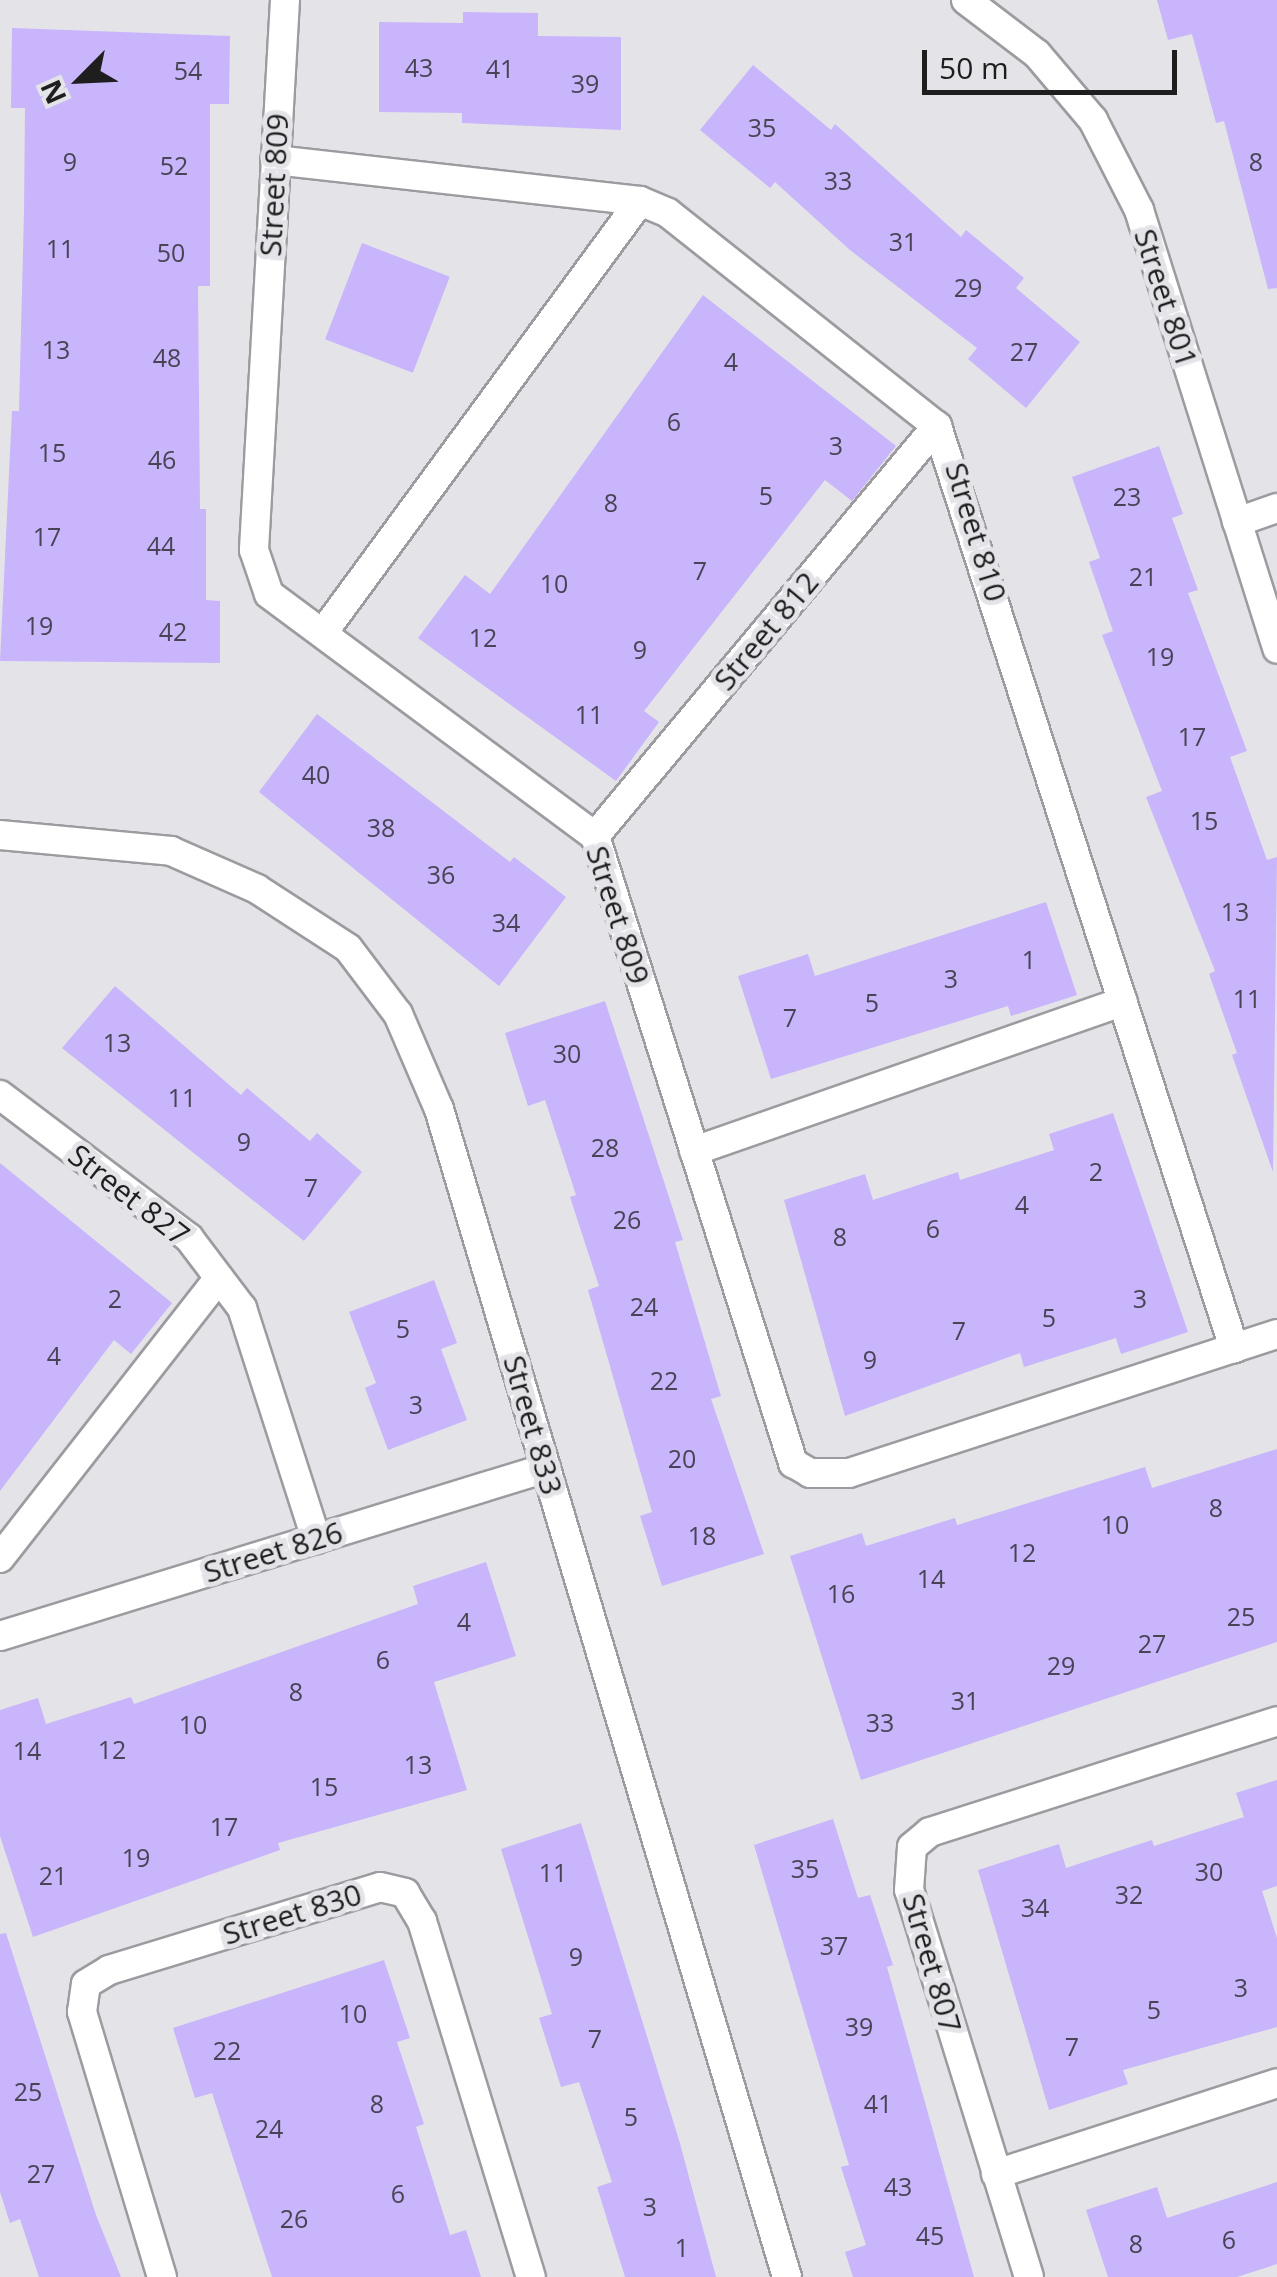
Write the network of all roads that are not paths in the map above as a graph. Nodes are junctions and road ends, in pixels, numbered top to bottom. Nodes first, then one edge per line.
1 (285, 0) edge
2 (966, 0) edge
3 (275, 160) junction
4 (640, 201) junction
5 (938, 426) junction
6 (1277, 508) edge
7 (1237, 522) junction
8 (324, 630) junction
9 (1277, 649) edge
10 (0, 835) edge
11 (595, 836) junction
12 (1123, 1002) junction
13 (0, 1096) edge
14 (694, 1151) junction
15 (219, 1278) junction
16 (1277, 1334) edge
17 (1234, 1348) junction
18 (546, 1468) junction
19 (316, 1538) junction
20 (0, 1558) edge
21 (0, 1636) edge
22 (1277, 1721) edge
23 (1277, 2082) edge
24 (996, 2174) junction
25 (162, 2277) edge
26 (531, 2277) edge
27 (788, 2277) edge
28 (1029, 2277) edge

1 - 3 street, Street 809
2 - 7 street, Street 801
3 - 4 street, Street 810
3 - 8 street, Street 809
4 - 5 street, Street 810
4 - 8 street
5 - 11 street, Street 812
5 - 12 street, Street 810
6 - 7 street
7 - 9 street, Street 801
8 - 11 street, Street 809
10 - 18 street, Street 833
11 - 14 street, Street 809
12 - 14 street
12 - 17 street, Street 810
13 - 15 street, Street 827
14 - 17 street, Street 809
15 - 19 street, Street 827
15 - 20 street
16 - 17 street, Street 809
18 - 19 street, Street 826
18 - 27 street, Street 833
19 - 21 street, Street 826
22 - 24 street, Street 807
23 - 24 street
24 - 28 street, Street 807
25 - 26 street, Street 830

